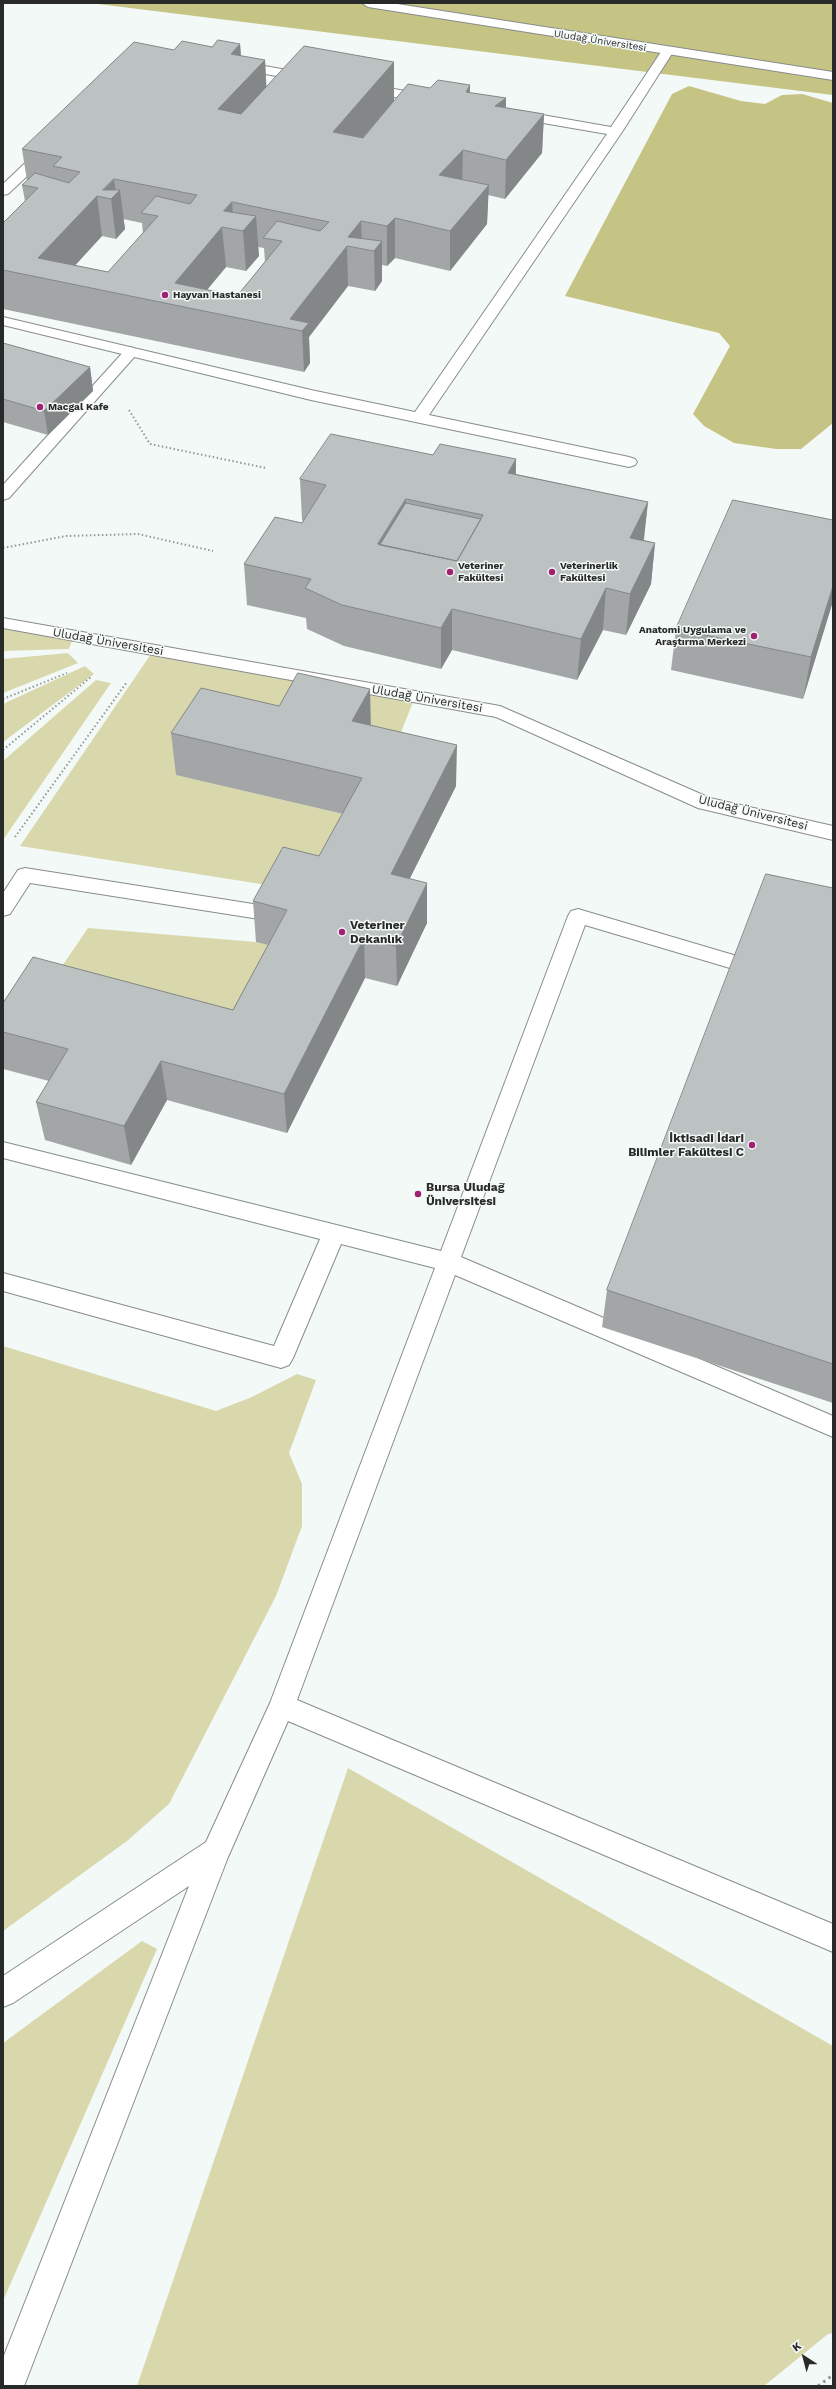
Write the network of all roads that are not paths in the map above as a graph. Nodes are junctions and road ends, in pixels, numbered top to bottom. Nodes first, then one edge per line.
1 (368, 3) edge
2 (667, 52) junction
3 (223, 62) edge
4 (833, 76) edge
5 (325, 80) edge
6 (349, 85) edge
7 (442, 101) edge
8 (505, 112) edge
9 (614, 132) junction
10 (55, 142) edge
11 (3, 191) edge
12 (3, 321) edge
13 (131, 352) junction
14 (419, 418) junction
15 (629, 462) dead end
16 (3, 495) edge
17 (3, 623) edge
18 (833, 833) edge
19 (3, 909) edge
20 (272, 914) edge
21 (740, 964) edge
22 (3, 1150) edge
23 (334, 1233) junction
24 (449, 1262) junction
25 (3, 1282) edge
26 (833, 1428) edge
27 (282, 1706) junction
28 (216, 1852) junction
29 (833, 1938) edge
30 (3, 1993) edge
31 (8, 2386) edge

1 - 2 street, Uludağ Üniversitesi
2 - 4 street, Uludağ Üniversitesi
2 - 9 street
3 - 5 street
6 - 7 street
8 - 9 street
9 - 14 street
10 - 11 street
12 - 13 street
13 - 14 street
13 - 16 street
14 - 15 street
17 - 18 street, Uludağ Üniversitesi
19 - 20 street
21 - 24 street
22 - 23 street
23 - 24 street
23 - 25 street
24 - 26 street
24 - 27 street
27 - 28 street
27 - 29 street
28 - 30 street
28 - 31 street

